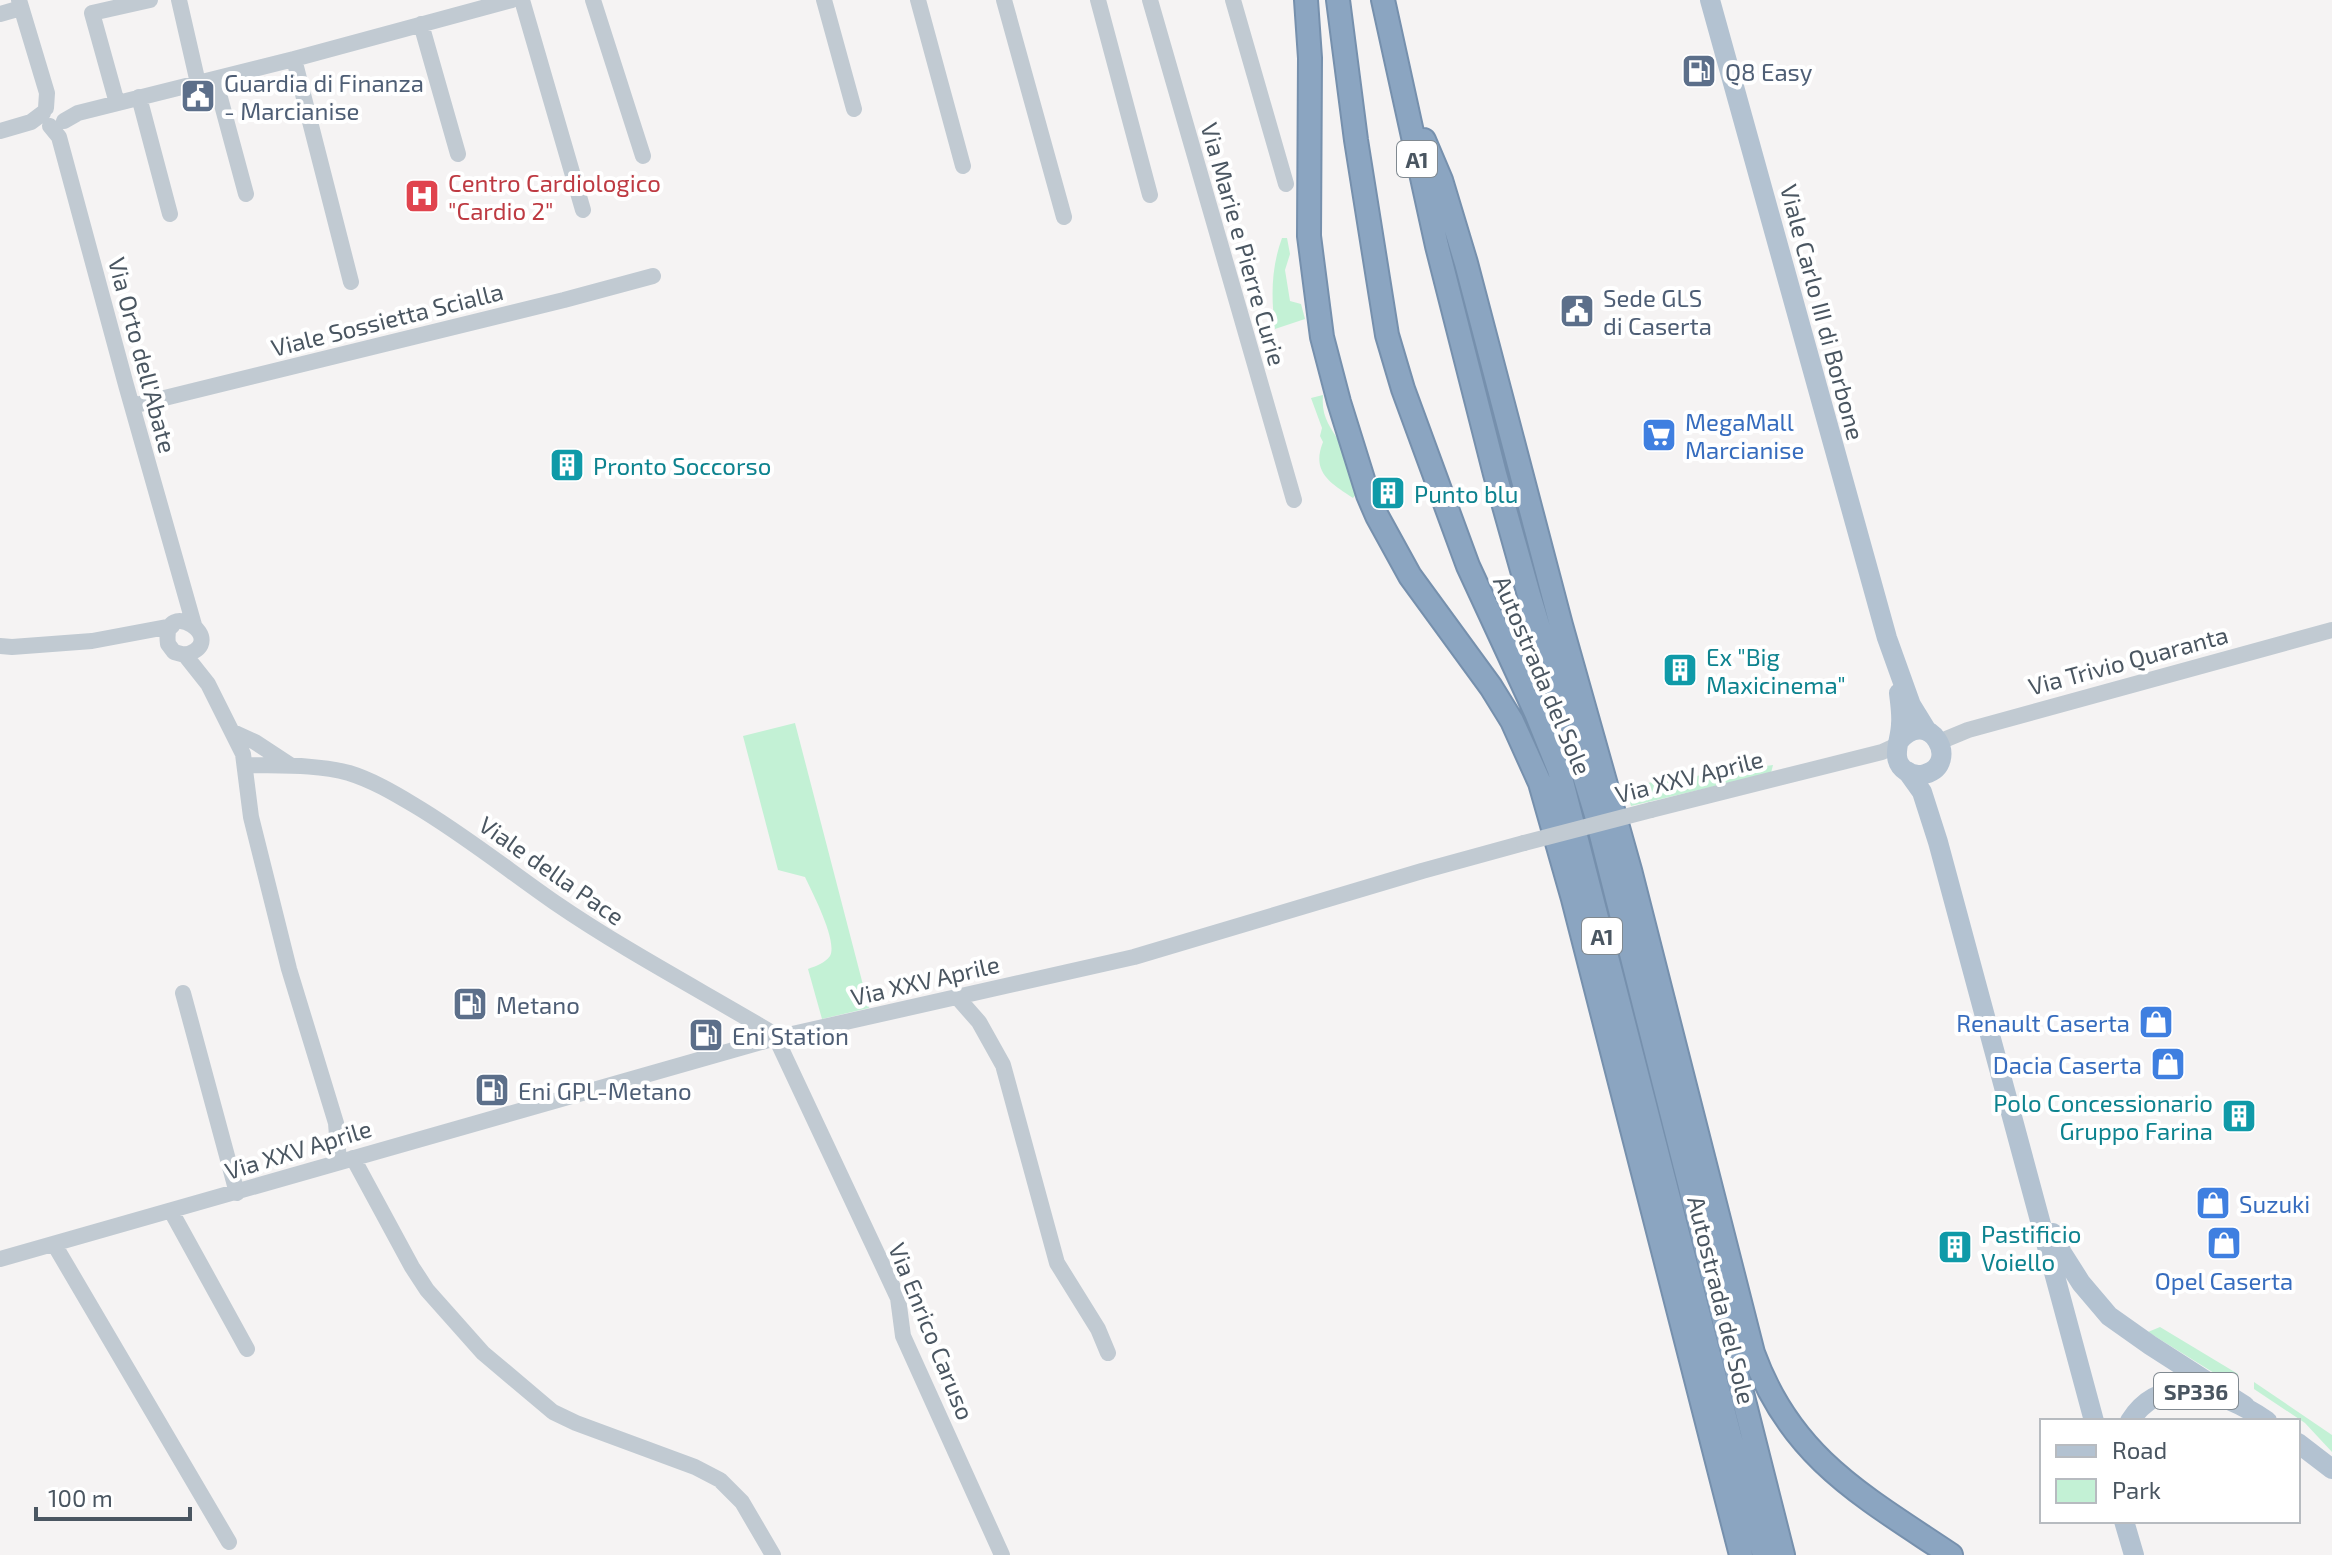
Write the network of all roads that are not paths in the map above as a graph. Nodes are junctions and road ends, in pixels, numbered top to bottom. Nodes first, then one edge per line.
1 (150, 0) edge
2 (179, 0) edge
3 (512, 0) edge
4 (522, 0) edge
5 (593, 0) edge
6 (824, 0) edge
7 (918, 0) edge
8 (1004, 0) edge
9 (1098, 0) edge
10 (1150, 0) edge
11 (1233, 0) edge
12 (1306, 0) edge
13 (1338, 0) edge
14 (1383, 0) edge
15 (1710, 0) edge
16 (20, 4) edge
17 (0, 14) edge
18 (421, 24) junction
19 (294, 59) junction
20 (215, 79) junction
21 (198, 83) junction
22 (1404, 92) junction
23 (139, 97) junction
24 (117, 103) junction
25 (854, 109) dead end
26 (54, 116) junction
27 (0, 131) edge
28 (458, 154) dead end
29 (643, 156) dead end
30 (963, 166) dead end
31 (1286, 184) dead end
32 (246, 194) dead end
33 (1150, 195) dead end
34 (583, 210) dead end
35 (170, 214) dead end
36 (1064, 217) dead end
37 (653, 276) dead end
38 (351, 282) dead end
39 (132, 406) junction
40 (1294, 500) dead end
41 (182, 586) junction
42 (173, 625) junction
43 (194, 625) junction
44 (2332, 630) edge
45 (126, 636) junction
46 (1887, 638) junction
47 (0, 646) edge
48 (184, 650) junction
49 (233, 732) junction
50 (1933, 736) junction
51 (1899, 741) junction
52 (1863, 757) junction
53 (246, 765) junction
54 (290, 765) junction
55 (1936, 767) junction
56 (1904, 769) junction
57 (1938, 842) junction
58 (183, 993) dead end
59 (957, 997) junction
60 (777, 1038) junction
61 (346, 1160) junction
62 (2030, 1181) junction
63 (237, 1193) junction
64 (171, 1211) junction
65 (54, 1244) junction
66 (0, 1259) edge
67 (247, 1349) dead end
68 (1108, 1353) dead end
69 (2245, 1406) junction
70 (2093, 1419) edge
71 (2132, 1419) edge
72 (2264, 1419) edge
73 (2300, 1445) edge
74 (2332, 1469) edge
75 (2125, 1523) edge
76 (229, 1542) dead end
77 (773, 1555) edge
78 (1002, 1555) edge
79 (1741, 1555) edge
80 (1764, 1555) edge
81 (1783, 1555) edge
82 (1951, 1555) edge
83 (2134, 1555) edge

1 - 24 street
2 - 21 street
3 - 18 street
4 - 34 street
5 - 29 street
6 - 25 street
7 - 30 street
8 - 36 street
9 - 33 street
10 - 40 street, Via Marie e Pierre Curie
11 - 31 street
12 - 79 highway
13 - 80 highway, Autostrada del Sole / A1
14 - 22 highway, Autostrada del Sole / A1
15 - 46 main road, Viale Carlo III di Borbone / SP336
16 - 17 street
16 - 26 street, Via Orto dell'Abate
18 - 19 street
18 - 28 street
19 - 20 street
19 - 38 street
20 - 21 street
20 - 32 street
21 - 23 street
22 - 81 highway, Autostrada del Sole / A1
22 - 82 highway
23 - 24 street
23 - 35 street
24 - 26 street
26 - 27 street
26 - 39 street, Via Orto dell'Abate
37 - 39 street, Viale Sossietta Scialla
39 - 41 street, Via Orto dell'Abate
41 - 42 street
41 - 43 street, Via Orto dell'Abate
42 - 43 street
42 - 45 street
42 - 48 street
43 - 48 street, Via Orto dell'Abate
44 - 50 street, Via Trivio Quaranta
45 - 47 street
45 - 48 street
46 - 50 main road, Viale Carlo III di Borbone / SP336
46 - 51 main road, Viale Carlo III di Borbone / SP336
48 - 49 street
49 - 53 street
49 - 54 street
50 - 51 main road
50 - 55 main road, Viale Carlo III di Borbone / SP336
51 - 52 street, Via XXV Aprile
51 - 56 main road, Viale Carlo III di Borbone / SP336
52 - 56 street, Via XXV Aprile
52 - 59 street, Via XXV Aprile, bridge
53 - 54 street, Viale della Pace
53 - 61 street
54 - 60 street, Viale della Pace
55 - 56 main road
55 - 57 main road, Viale Carlo III di Borbone / SP336
56 - 57 main road, Viale Carlo III di Borbone / SP336
57 - 62 main road, Viale Carlo III di Borbone / SP336
58 - 63 street
59 - 60 street, Via XXV Aprile
59 - 68 street
60 - 61 street, Via XXV Aprile
60 - 78 street, Via Enrico Caruso
61 - 63 street, Via XXV Aprile
61 - 77 street
62 - 69 main road, Viale Carlo III di Borbone / SP336
62 - 70 main road, Viale Carlo III di Borbone / SP336
63 - 64 street, Via XXV Aprile
64 - 65 street, Via XXV Aprile
64 - 67 street
65 - 66 street, Via XXV Aprile
65 - 76 street
69 - 71 main road, SP336
69 - 72 main road, SP336
73 - 74 main road
75 - 83 main road

